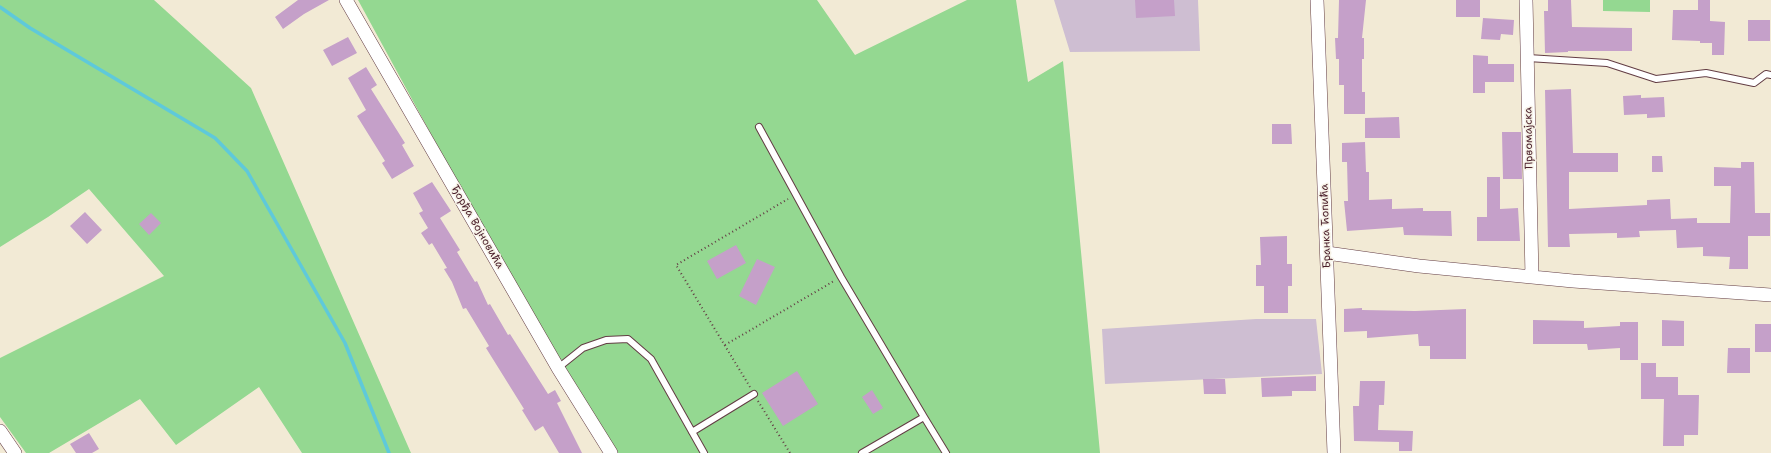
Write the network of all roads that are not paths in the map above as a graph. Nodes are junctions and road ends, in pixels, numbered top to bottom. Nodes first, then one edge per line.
1 (346, 0) edge
2 (1317, 0) edge
3 (1526, 0) edge
4 (1528, 58) junction
5 (1771, 75) edge
6 (759, 127) dead end
7 (1327, 253) junction
8 (1532, 277) junction
9 (1771, 295) edge
10 (558, 368) junction
11 (754, 394) road end
12 (924, 417) junction
13 (0, 431) edge
14 (692, 432) junction
15 (15, 453) edge
16 (611, 453) edge
17 (704, 453) edge
18 (862, 453) edge
19 (946, 453) edge
20 (1334, 453) edge

1 - 10 street, Ђорђа Војновића
2 - 7 street, Бранка Ћопића
3 - 4 street, Првомајска
4 - 5 lane
4 - 8 street, Првомајска
6 - 12 lane
7 - 8 street
7 - 20 street, Бранка Ћопића
8 - 9 street
10 - 14 lane
10 - 16 street, Ђорђа Војновића
11 - 14 lane
12 - 18 lane
12 - 19 lane
13 - 15 street
14 - 17 lane

